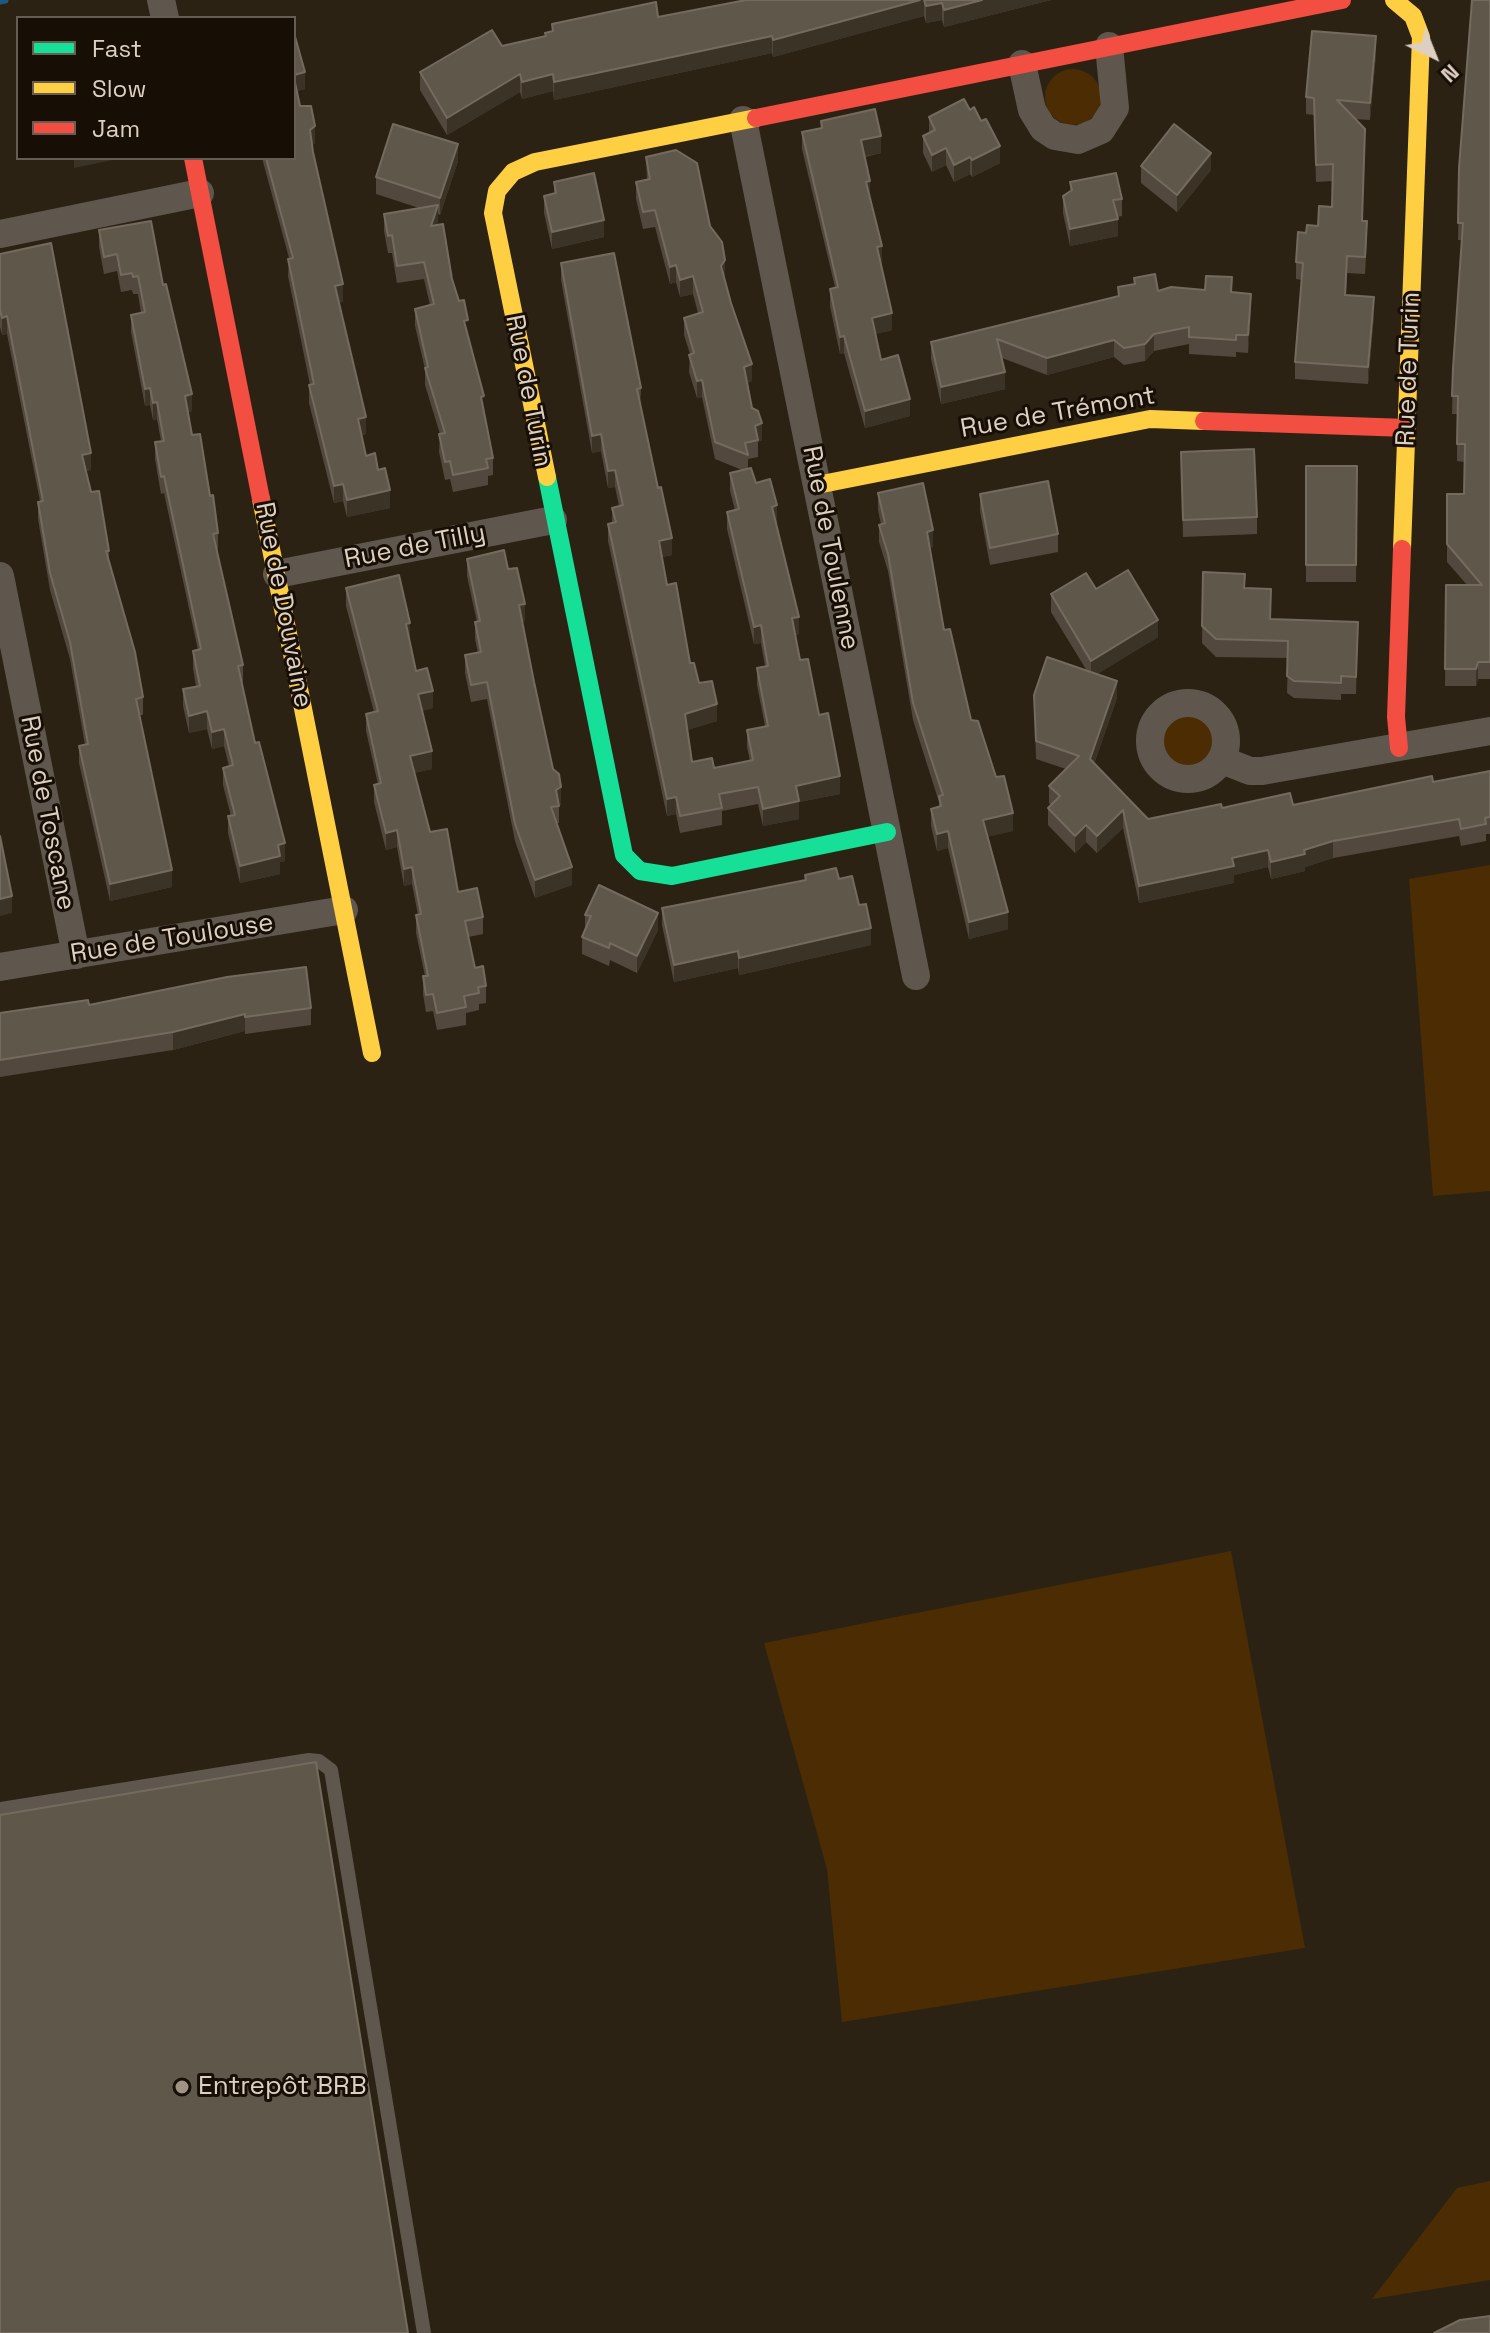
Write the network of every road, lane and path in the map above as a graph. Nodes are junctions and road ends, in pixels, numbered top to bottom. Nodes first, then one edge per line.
1 (1342, 0) edge
2 (1394, 0) edge
3 (1109, 46) junction
4 (1022, 64) junction
5 (743, 120) junction
6 (193, 160) edge
7 (200, 193) junction
8 (0, 234) edge
9 (1407, 428) junction
10 (817, 485) junction
11 (553, 520) junction
12 (277, 574) junction
13 (0, 576) edge
14 (1490, 731) edge
15 (1399, 748) junction
16 (1222, 760) dead end
17 (887, 832) junction
18 (344, 910) junction
19 (76, 955) junction
20 (0, 967) edge
21 (916, 976) dead end
22 (372, 1053) dead end
23 (0, 1809) edge
24 (424, 2333) edge

1 - 3 street, Rue de Turin
2 - 9 street, Rue de Turin
3 - 4 street, Rue de Turin
3 - 4 street
4 - 5 street, Rue de Turin
5 - 10 street, Rue de Toulenne
5 - 11 street, Rue de Turin
6 - 7 street, Rue de Douvaine
7 - 8 street
7 - 12 street, Rue de Douvaine
9 - 10 street, Rue de Trémont
9 - 15 street, Rue de Turin
10 - 17 street, Rue de Toulenne
11 - 12 street, Rue de Tilly
11 - 17 street, Rue de Turin
12 - 18 street, Rue de Douvaine
13 - 19 street, Rue de Toscane
14 - 15 street
15 - 16 street
17 - 21 street, Rue de Toulenne
18 - 19 street, Rue de Toulouse
18 - 22 street, Rue de Douvaine
19 - 20 street, Rue de Toulouse
23 - 24 lane

